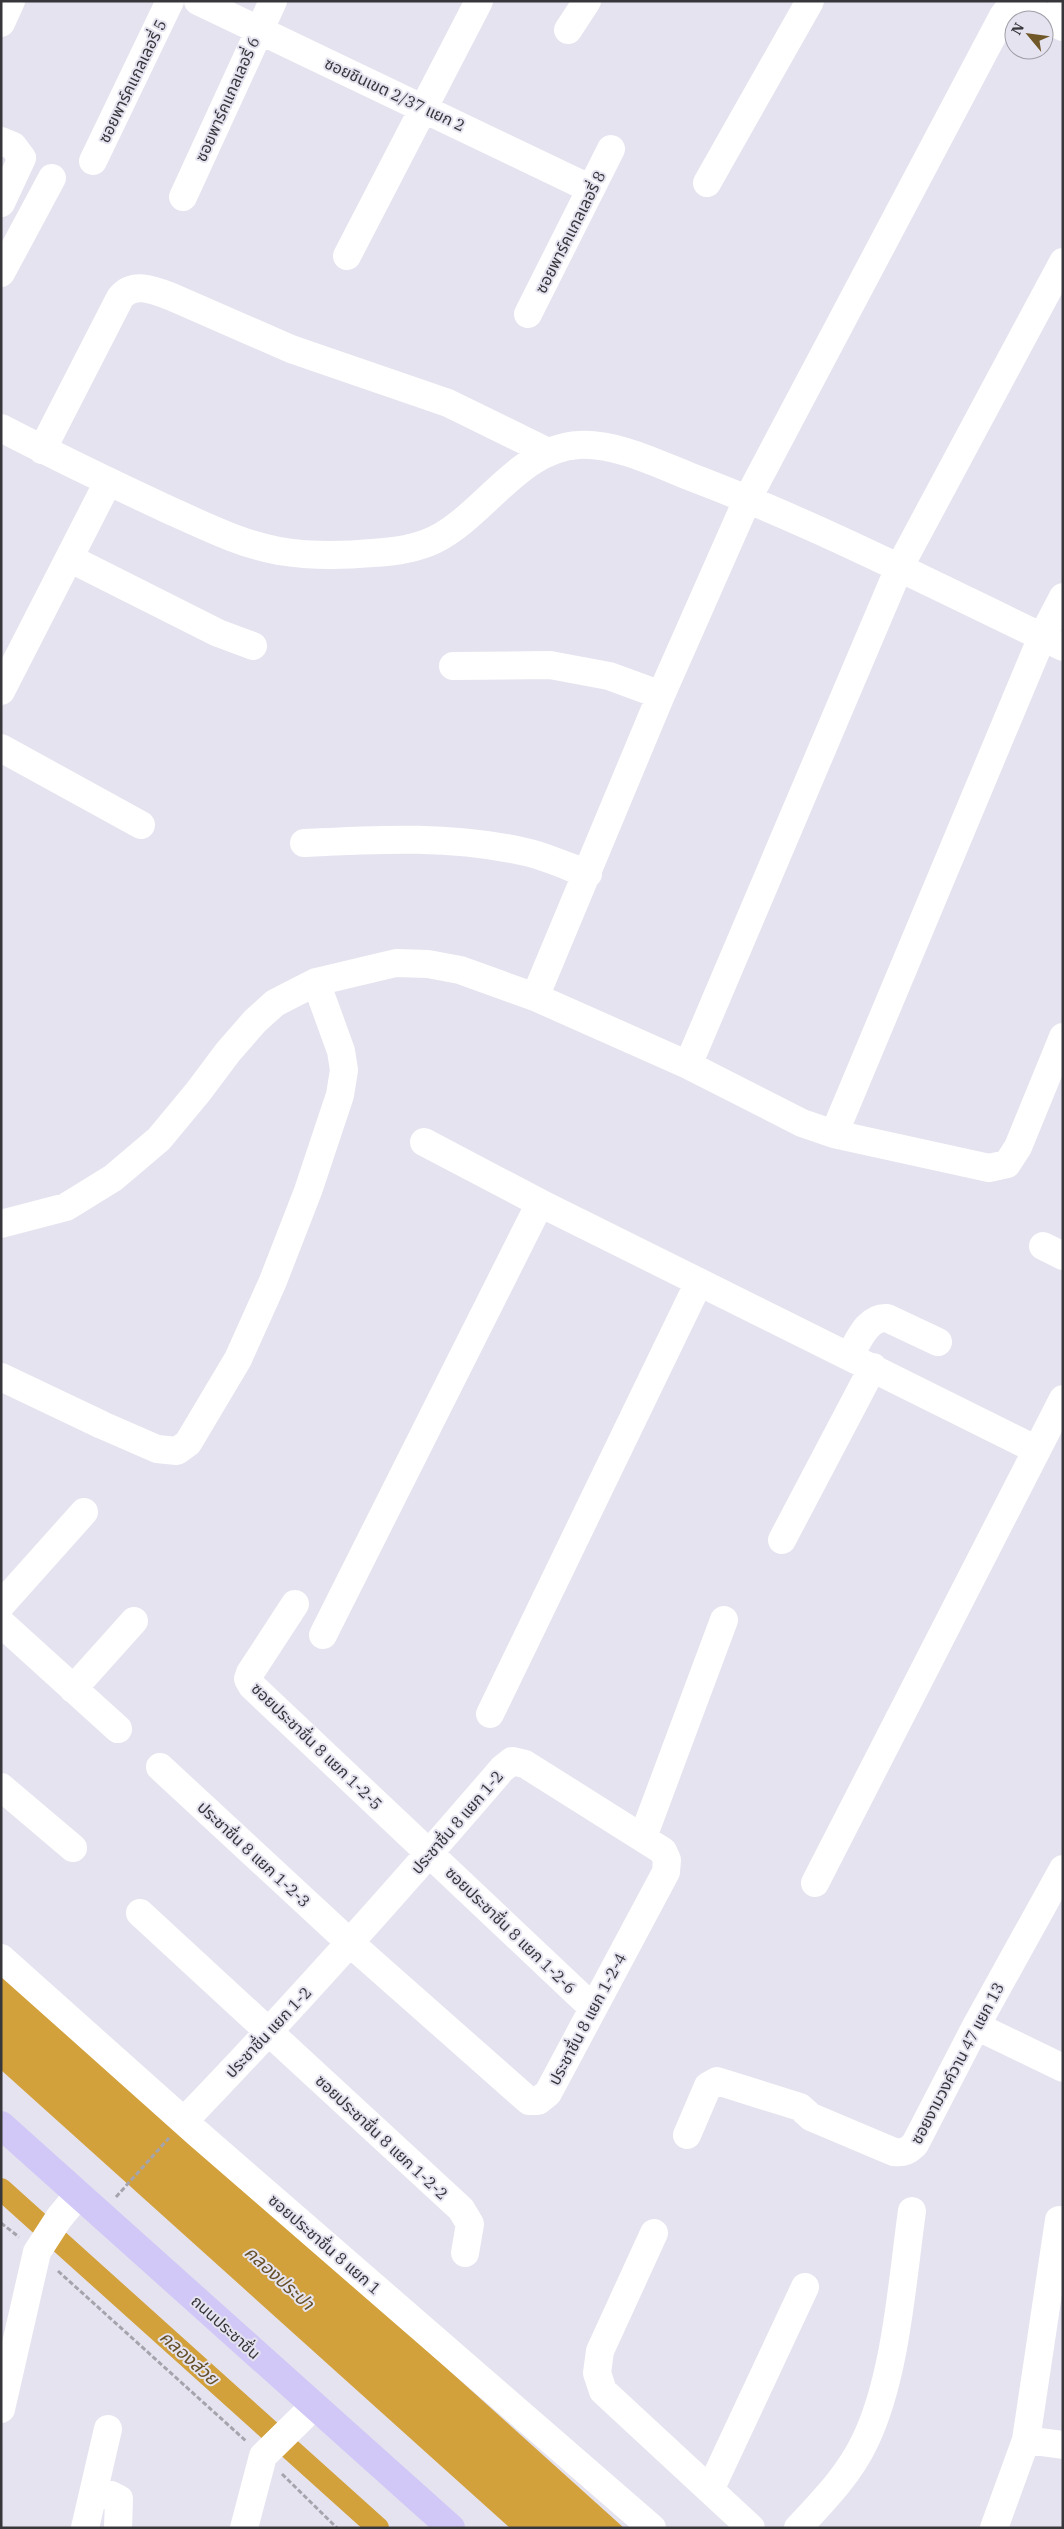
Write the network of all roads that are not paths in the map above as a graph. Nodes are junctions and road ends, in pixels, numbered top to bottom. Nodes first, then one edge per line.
1 (11, 1) edge
2 (170, 1) edge
3 (198, 1) edge
4 (273, 1) edge
5 (479, 1) edge
6 (587, 1) edge
7 (810, 1) edge
8 (1, 23) edge
9 (1063, 27) edge
10 (259, 30) junction
11 (568, 30) dead end
12 (424, 107) junction
13 (1, 141) edge
14 (612, 149) dead end
15 (93, 161) dead end
16 (52, 178) dead end
17 (707, 183) dead end
18 (591, 189) junction
19 (183, 196) dead end
20 (1, 202) edge
21 (347, 256) dead end
22 (1063, 262) edge
23 (1, 273) edge
24 (528, 314) dead end
25 (1, 428) edge
26 (42, 450) junction
27 (548, 452) junction
28 (108, 482) junction
29 (748, 498) junction
30 (69, 558) junction
31 (899, 568) junction
32 (1063, 597) edge
33 (1052, 642) edge
34 (253, 646) dead end
35 (453, 666) dead end
36 (1, 691) edge
37 (661, 695) junction
38 (1, 748) edge
39 (141, 825) dead end
40 (304, 843) dead end
41 (588, 874) junction
42 (316, 982) junction
43 (536, 997) junction
44 (1063, 1037) edge
45 (688, 1065) junction
46 (834, 1134) junction
47 (424, 1142) dead end
48 (540, 1203) junction
49 (1, 1224) edge
50 (699, 1282) junction
51 (938, 1342) dead end
52 (862, 1361) junction
53 (1, 1377) edge
54 (1063, 1399) edge
55 (1037, 1450) junction
56 (84, 1512) dead end
57 (782, 1540) dead end
58 (295, 1604) dead end
59 (1, 1605) edge
60 (724, 1620) dead end
61 (134, 1621) dead end
62 (1, 1623) edge
63 (323, 1635) dead end
64 (73, 1689) junction
65 (490, 1714) dead end
66 (118, 1729) dead end
67 (160, 1767) dead end
68 (1, 1787) edge
69 (643, 1837) junction
70 (73, 1848) dead end
71 (430, 1852) junction
72 (1063, 1869) edge
73 (666, 1872) joint
74 (816, 1883) dead end
75 (140, 1914) dead end
76 (349, 1942) junction
77 (1, 1958) edge
78 (593, 2008) junction
79 (976, 2026) junction
80 (270, 2032) junction
81 (1063, 2068) edge
82 (1, 2125) edge
83 (180, 2126) junction
84 (687, 2135) dead end
85 (78, 2195) junction
86 (912, 2211) dead end
87 (1059, 2220) dead end
88 (654, 2233) dead end
89 (465, 2253) dead end
90 (805, 2287) dead end
91 (1, 2409) edge
92 (305, 2415) junction
93 (108, 2429) dead end
94 (1026, 2440) junction
95 (1063, 2445) edge
96 (710, 2490) junction
97 (93, 2495) junction
98 (85, 2528) edge
99 (118, 2528) edge
100 (244, 2528) edge
101 (451, 2528) edge
102 (652, 2528) edge
103 (751, 2528) edge
104 (798, 2528) edge
105 (994, 2528) edge

1 - 8 street
2 - 15 street, ซอยพาร์คแกลเลอรี่ 5
3 - 10 street, ซอยชินเขต 2/37 แยก 2
4 - 10 street, ซอยพาร์คแกลเลอรี่ 6
5 - 12 street
6 - 11 street
7 - 17 street
9 - 29 street
10 - 12 street, ซอยชินเขต 2/37 แยก 2
10 - 19 street, ซอยพาร์คแกลเลอรี่ 6
12 - 18 street, ซอยชินเขต 2/37 แยก 2
12 - 21 street
13 - 20 street
14 - 18 street, ซอยพาร์คแกลเลอรี่ 8
16 - 23 street
18 - 24 street, ซอยพาร์คแกลเลอรี่ 8
22 - 31 street
25 - 26 street
26 - 27 street
26 - 28 street
27 - 28 street
27 - 29 street
28 - 30 street
29 - 31 street
29 - 37 street
30 - 34 street
30 - 36 street
31 - 33 street
31 - 45 street
32 - 33 street
33 - 46 street
35 - 37 street
37 - 41 street
38 - 39 street
40 - 41 street
41 - 43 street
42 - 43 street
42 - 49 street
42 - 53 street
43 - 45 street
44 - 46 street
45 - 46 street
47 - 48 street
48 - 50 street
48 - 63 street
50 - 52 street
50 - 65 street
51 - 52 street
52 - 55 street
52 - 57 street
54 - 55 street
55 - 74 street
56 - 59 street
58 - 71 street, ซอยประชาชื่น 8 แยก 1-2-5
60 - 69 street
61 - 64 street
62 - 64 street
64 - 66 street
67 - 76 street, ประชาชื่น 8 แยก 1-2-3
68 - 70 street
69 - 71 street, ประชาชื่น 8 แยก 1-2
69 - 73 street, ประชาชื่น 8 แยก 1-2
71 - 76 street, ประชาชื่น 8 แยก 1-2
71 - 78 street, ซอยประชาชื่น 8 แยก 1-2-6
72 - 79 street, ซอยงามวงค์วาน 47 แยก 13
73 - 78 street, ประชาชื่น 8 แยก 1-2-4
75 - 80 street, ซอยประชาชื่น 8 แยก 1-2-2
76 - 78 street, ประชาชื่น 8 แยก 1-2-4
76 - 80 street, ประชาชื่น แยก 1-2
77 - 83 street, ซอยประชาชื่น 8 แยก 1
79 - 81 street
79 - 84 street, ซอยงามวงค์วาน 47 แยก 13
80 - 83 street, ประชาชื่น แยก 1-2
80 - 89 street, ซอยประชาชื่น 8 แยก 1-2-2
82 - 85 main road, ถนนประชาชื่น
83 - 102 street, ซอยประชาชื่น 8 แยก 1
85 - 91 street
85 - 92 main road, ถนนประชาชื่น
86 - 104 street
87 - 94 street
88 - 96 street
90 - 96 street
92 - 100 street
92 - 101 main road, ถนนประชาชื่น
93 - 97 street
94 - 95 street
94 - 105 street
96 - 103 street
97 - 98 street
97 - 99 street

